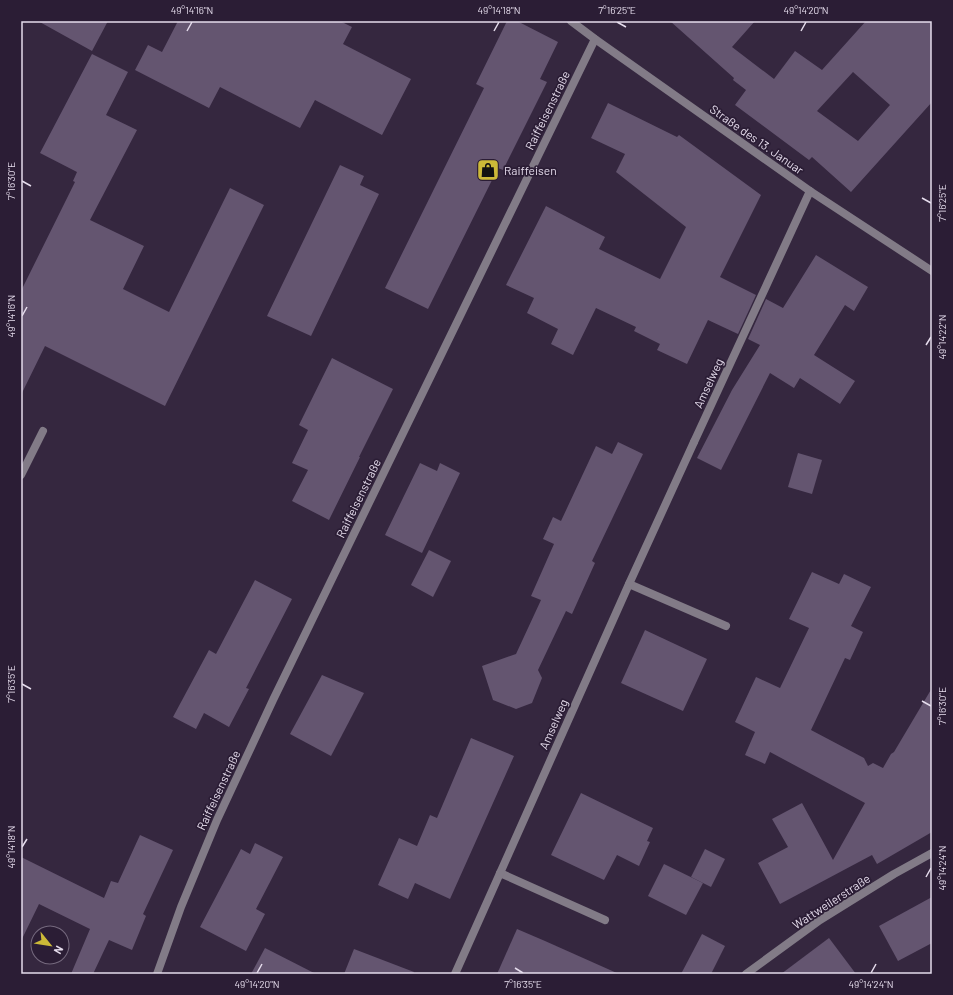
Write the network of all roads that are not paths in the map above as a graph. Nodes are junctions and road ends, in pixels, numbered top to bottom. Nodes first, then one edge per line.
1 (571, 21) edge
2 (595, 39) junction
3 (810, 191) junction
4 (932, 271) edge
5 (43, 431) dead end
6 (21, 475) edge
7 (628, 584) junction
8 (726, 626) dead end
9 (932, 853) edge
10 (500, 873) junction
11 (605, 920) dead end
12 (157, 974) edge
13 (455, 974) edge
14 (746, 974) edge

1 - 2 street, Straße des 13. Januar
2 - 3 street, Straße des 13. Januar
2 - 12 street, Raiffeisenstraße
3 - 4 street, Straße des 13. Januar
3 - 7 street, Amselweg
5 - 6 street
7 - 8 street
7 - 10 street, Amselweg
9 - 14 street, Wattweilerstraße
10 - 11 street
10 - 13 street, Amselweg

